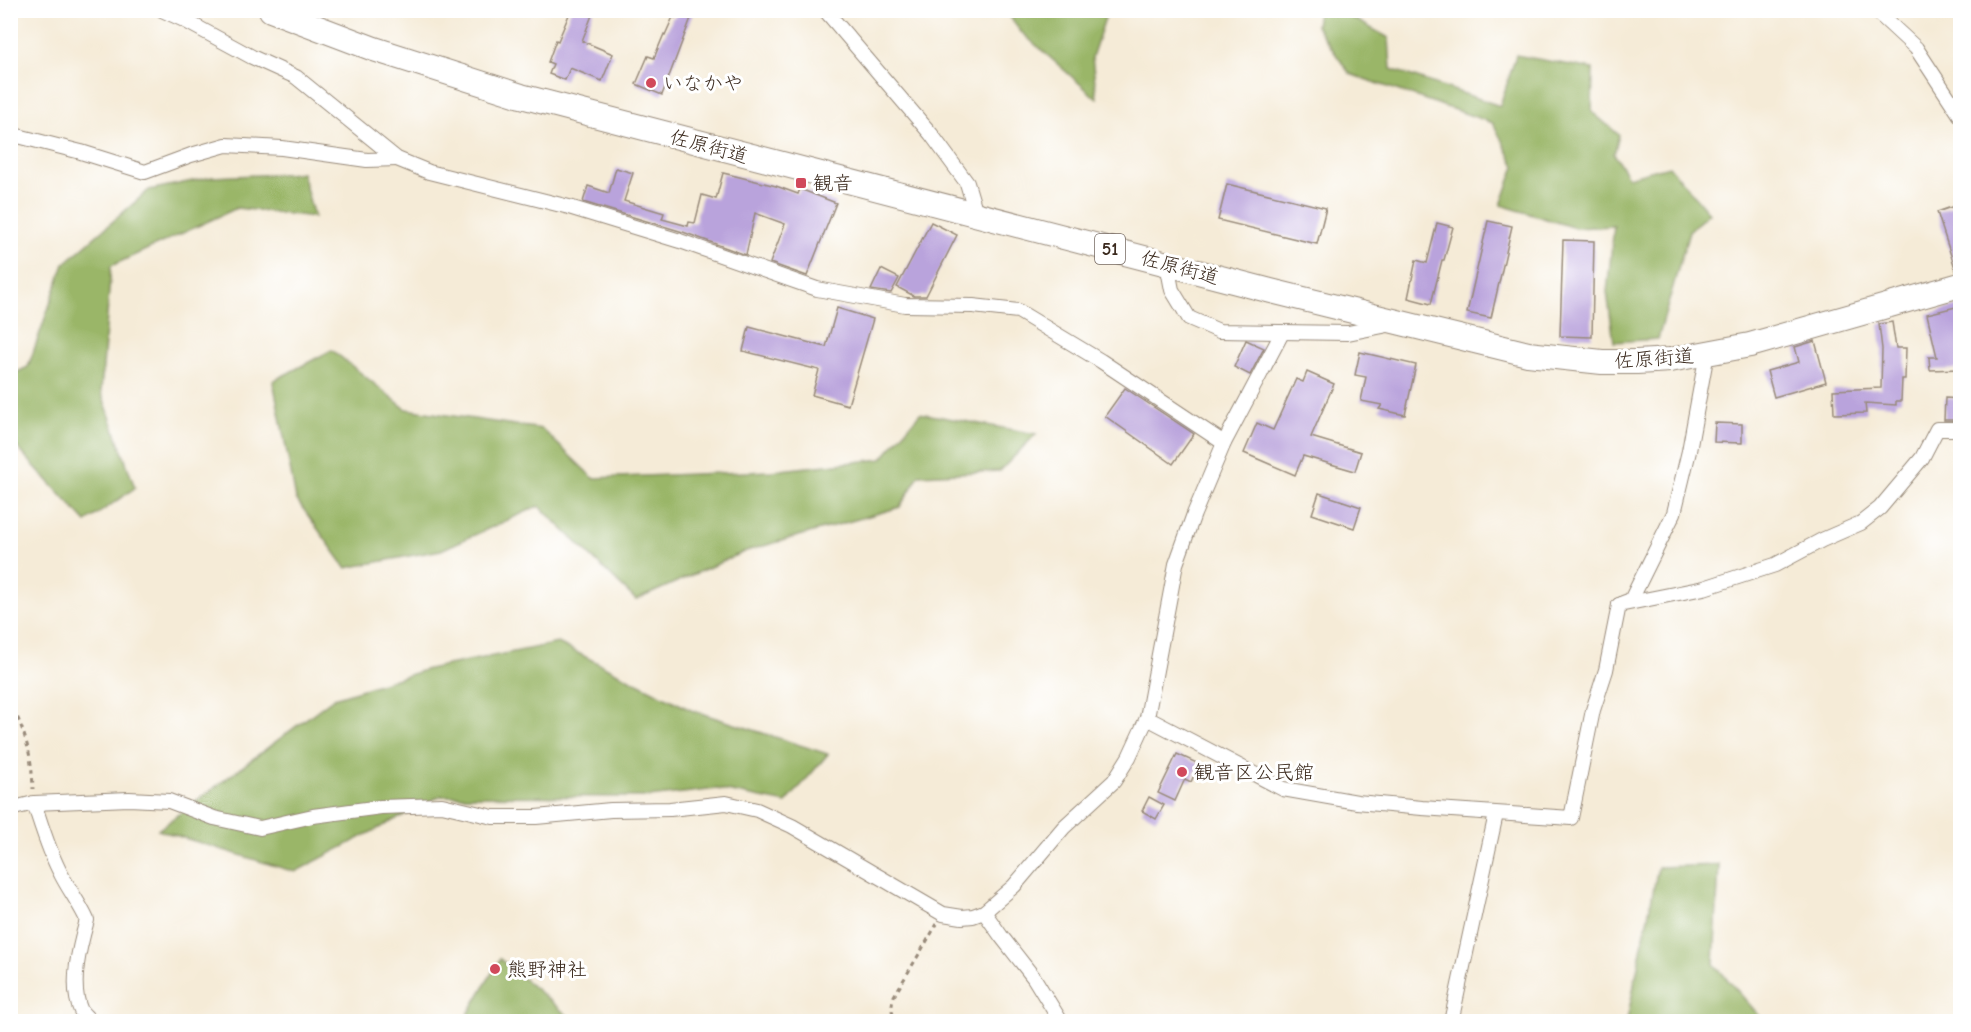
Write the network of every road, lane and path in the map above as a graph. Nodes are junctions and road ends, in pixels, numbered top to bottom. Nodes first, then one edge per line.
1 (162, 10) edge
2 (270, 10) edge
3 (825, 10) edge
4 (1875, 10) edge
5 (1960, 115) edge
6 (10, 134) edge
7 (397, 159) junction
8 (976, 213) junction
9 (1167, 264) junction
10 (1960, 285) edge
11 (1398, 322) junction
12 (1282, 333) junction
13 (1707, 353) junction
14 (1960, 429) edge
15 (1224, 443) junction
16 (1619, 605) junction
17 (10, 701) edge
18 (1147, 718) junction
19 (34, 803) junction
20 (10, 809) edge
21 (1496, 814) junction
22 (984, 912) junction
23 (943, 915) junction
24 (91, 1022) edge
25 (898, 1022) edge
26 (1061, 1022) edge
27 (1451, 1022) edge

1 - 7 street
2 - 8 highway, 佐原街道 / 51
3 - 8 street
4 - 5 street
6 - 7 street
7 - 15 street
8 - 9 highway, 佐原街道 / 51
9 - 11 highway, 佐原街道 / 51
9 - 12 street
10 - 13 highway, 佐原街道 / 51
11 - 12 street
11 - 13 highway, 佐原街道 / 51
12 - 15 street
13 - 16 street
14 - 16 street
15 - 18 street
16 - 21 street
17 - 19 path
18 - 21 street
18 - 22 street
19 - 20 street
19 - 23 street
19 - 24 street
21 - 27 street
22 - 23 street
22 - 26 street
23 - 25 path

